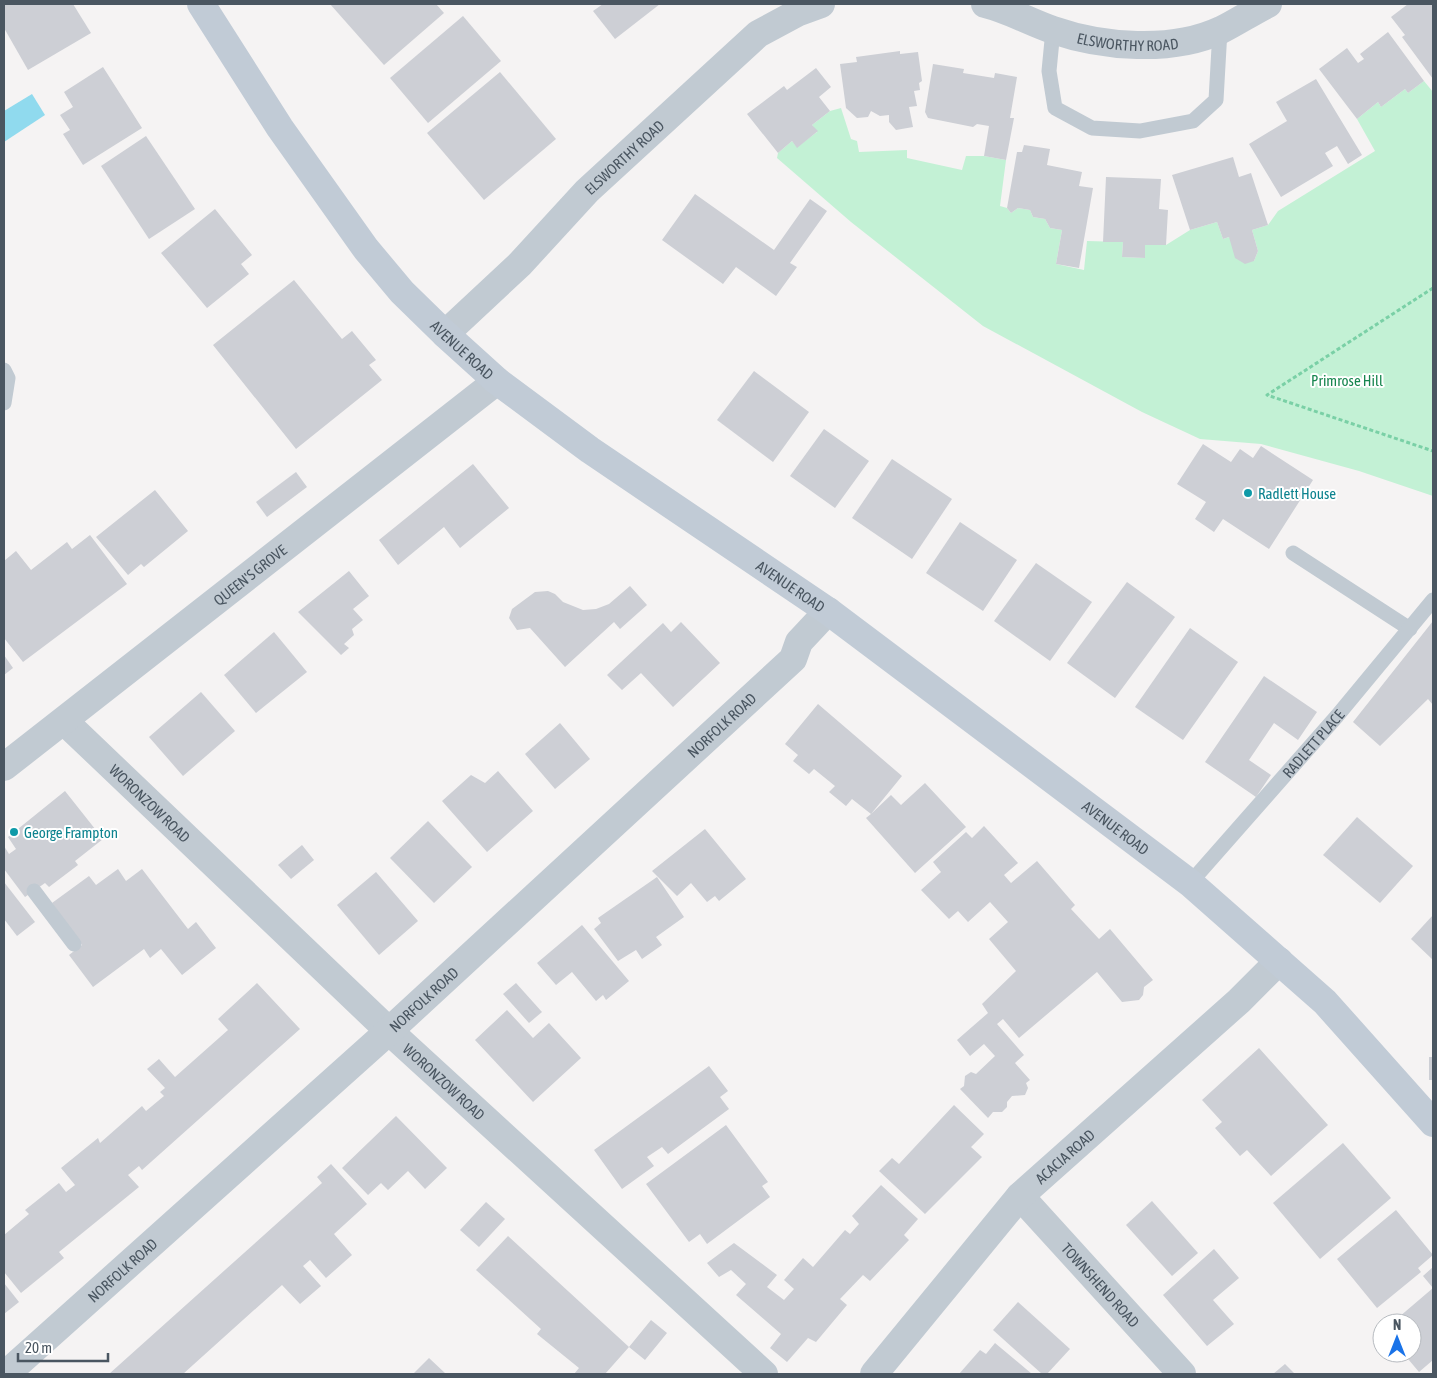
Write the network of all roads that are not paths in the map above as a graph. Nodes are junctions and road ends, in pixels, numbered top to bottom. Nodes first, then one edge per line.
1 (201, 4) edge
2 (821, 4) edge
3 (985, 4) edge
4 (1268, 4) edge
5 (1053, 30) junction
6 (1220, 30) junction
7 (445, 334) junction
8 (4, 370) edge
9 (497, 381) junction
10 (4, 403) edge
11 (1293, 553) dead end
12 (1433, 600) edge
13 (828, 611) junction
14 (1410, 629) junction
15 (64, 721) junction
16 (4, 767) edge
17 (1190, 883) junction
18 (34, 891) dead end
19 (74, 944) dead end
20 (1279, 961) junction
21 (389, 1030) junction
22 (1433, 1123) edge
23 (1020, 1196) junction
24 (6, 1374) edge
25 (764, 1374) edge
26 (874, 1374) edge
27 (1182, 1374) edge

1 - 7 main road, AVENUE ROAD
2 - 7 street, ELSWORTHY ROAD
3 - 5 street, ELSWORTHY ROAD
4 - 6 street, ELSWORTHY ROAD
5 - 6 street, ELSWORTHY ROAD
5 - 6 lane
7 - 9 main road, AVENUE ROAD
8 - 10 lane
9 - 13 main road, AVENUE ROAD
9 - 15 street, QUEEN'S GROVE
11 - 14 lane
12 - 14 lane, RADLETT PLACE
13 - 17 main road, AVENUE ROAD
13 - 21 street, NORFOLK ROAD
14 - 17 lane, RADLETT PLACE
15 - 16 street, QUEEN'S GROVE
15 - 21 street, WORONZOW ROAD
17 - 20 main road, AVENUE ROAD
18 - 19 lane
20 - 22 main road, AVENUE ROAD
20 - 23 street, ACACIA ROAD
21 - 24 street, NORFOLK ROAD
21 - 25 street, WORONZOW ROAD
23 - 26 street, ACACIA ROAD
23 - 27 street, TOWNSHEND ROAD

